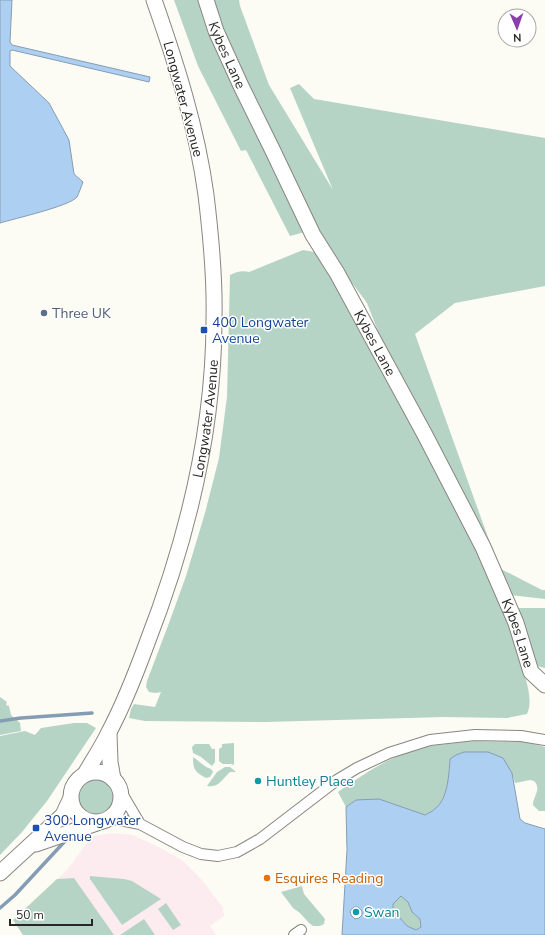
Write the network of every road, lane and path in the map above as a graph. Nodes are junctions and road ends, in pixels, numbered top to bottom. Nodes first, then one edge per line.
1 (154, 0) edge
2 (206, 0) edge
3 (545, 685) edge
4 (108, 734) junction
5 (545, 740) edge
6 (84, 774) junction
7 (117, 784) junction
8 (70, 800) junction
9 (104, 820) junction
10 (140, 824) junction
11 (30, 846) junction
12 (0, 873) edge

1 - 4 street, Longwater Avenue
2 - 3 street, Kybes Lane
4 - 6 street, Longwater Avenue
4 - 7 street, Longwater Avenue
5 - 10 street
6 - 7 street
6 - 8 street
7 - 9 street
7 - 10 street
8 - 9 street
8 - 11 street
9 - 10 street
9 - 11 street
11 - 12 street

